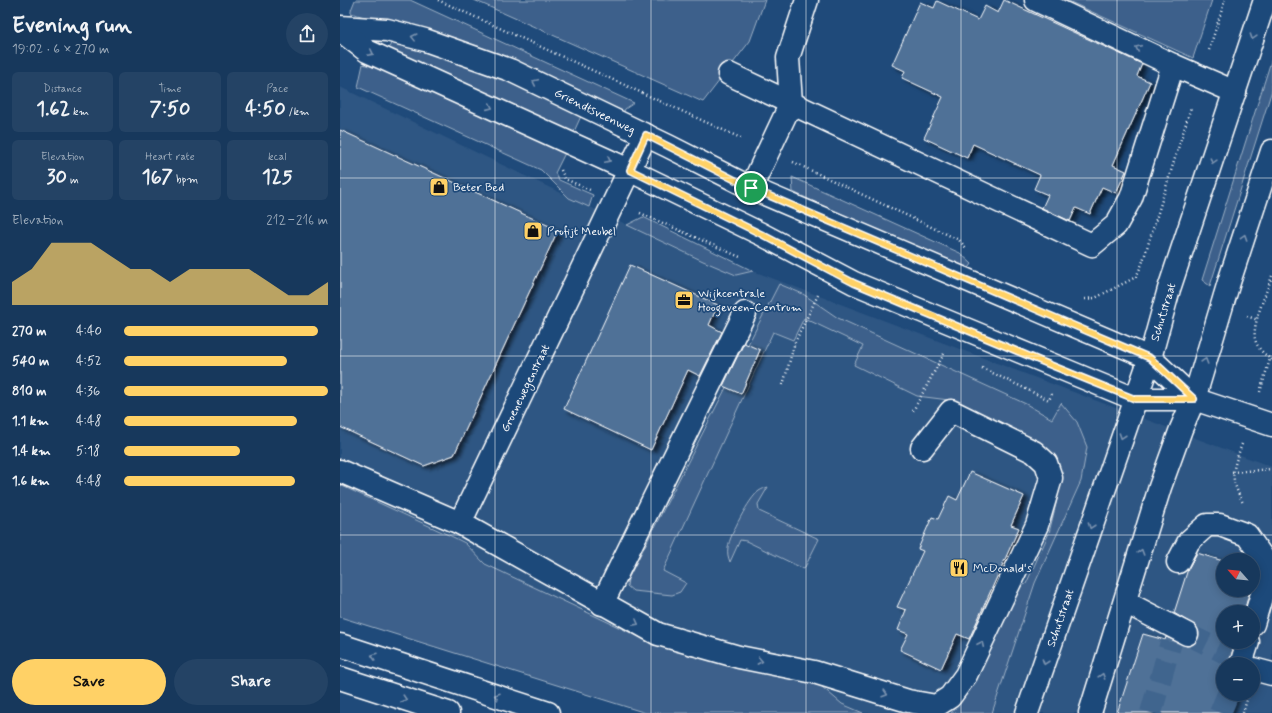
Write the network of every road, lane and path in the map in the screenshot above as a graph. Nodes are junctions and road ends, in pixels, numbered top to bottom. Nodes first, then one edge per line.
1 (807, 0) edge
2 (1036, 0) edge
3 (1225, 0) edge
4 (1265, 0) edge
5 (340, 27) edge
6 (340, 30) edge
7 (1173, 65) junction
8 (729, 74) dead end
9 (1201, 76) junction
10 (1235, 92) junction
11 (791, 103) junction
12 (646, 135) junction
13 (1272, 151) edge
14 (630, 170) junction
15 (751, 188) junction
16 (1272, 276) edge
17 (1136, 277) dead end
18 (818, 295) dead end
19 (746, 313) dead end
20 (945, 352) dead end
21 (1150, 358) junction
22 (1271, 360) edge
23 (783, 385) dead end
24 (1135, 399) junction
25 (1194, 399) junction
26 (1251, 417) junction
27 (910, 418) dead end
28 (1272, 425) edge
29 (922, 448) dead end
30 (1272, 469) edge
31 (340, 471) edge
32 (1232, 472) junction
33 (1244, 504) dead end
34 (460, 523) junction
35 (1178, 562) dead end
36 (1125, 602) junction
37 (602, 604) junction
38 (1259, 605) edge
39 (1177, 634) tunnel mouth
40 (340, 645) edge
41 (1260, 668) edge
42 (1272, 674) edge
43 (340, 678) edge
44 (1247, 701) edge
45 (448, 713) edge
46 (548, 713) edge
47 (1028, 713) edge
48 (1090, 713) edge
49 (1243, 713) edge

1 - 11 main road
7 -> 2 main road
3 - 9 path
4 -> 10 main road, Schutstraat
12 -> 5 main road, Griendtsveenweg
6 -> 14 main road
7 - 9 main road
7 - 11 main road
8 - 11 main road
9 - 10 main road
9 - 17 path
10 -> 21 main road, Schutstraat
11 - 15 main road
12 - 14 main road, Groenewegenstraat
12 - 15 main road, Griendtsveenweg
25 -> 13 main road
14 - 24 main road
14 - 34 main road, Groenewegenstraat
15 - 21 main road, Griendtsveenweg
16 - 22 path
18 - 23 path
19 - 37 main road
20 - 27 path
21 - 24 main road, Schutstraat
21 - 25 main road, Griendtsveenweg
22 - 26 path
24 - 25 main road
24 -> 47 main road, Schutstraat
25 - 26 main road
36 -> 25 main road
26 - 28 main road
26 - 32 path
37 -> 29 main road
30 - 32 path
31 - 34 main road
32 - 33 path
34 - 37 main road
35 - 38 main road
36 - 39 main road
48 -> 36 main road
46 -> 40 main road
41 - 42 main road
43 -> 45 main road
44 - 49 path

